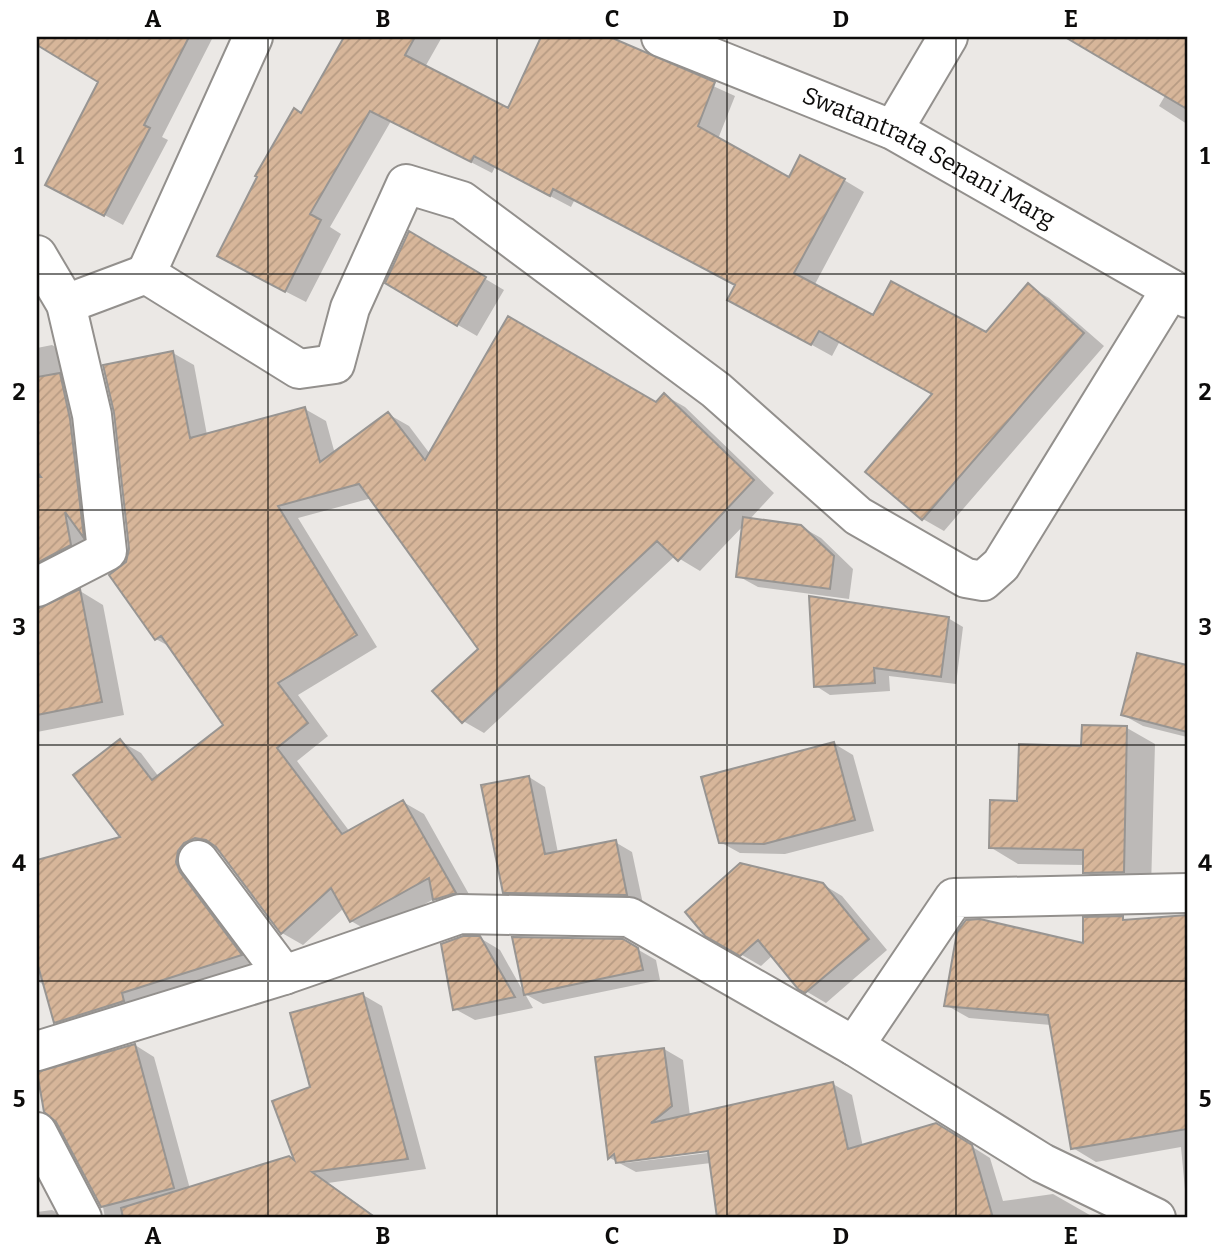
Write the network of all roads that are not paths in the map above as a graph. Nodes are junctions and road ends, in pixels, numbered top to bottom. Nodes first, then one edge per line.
1 (253, 37) edge
2 (661, 37) edge
3 (948, 37) edge
4 (893, 130) junction
5 (37, 255) edge
6 (146, 274) junction
7 (1179, 293) edge
8 (66, 304) junction
9 (37, 587) edge
10 (198, 860) dead end
11 (1187, 893) edge
12 (284, 975) junction
13 (854, 1046) junction
14 (37, 1051) edge
15 (37, 1132) edge
16 (82, 1218) edge
17 (1156, 1218) edge

1 - 6 street
2 - 4 street, Swatantrata Senani Marg
3 - 4 street
4 - 7 street, Swatantrata Senani Marg
5 - 8 street
6 - 7 street
6 - 8 street
8 - 9 street
10 - 12 street
11 - 13 street
12 - 13 street
12 - 14 street
13 - 17 street
15 - 16 street

